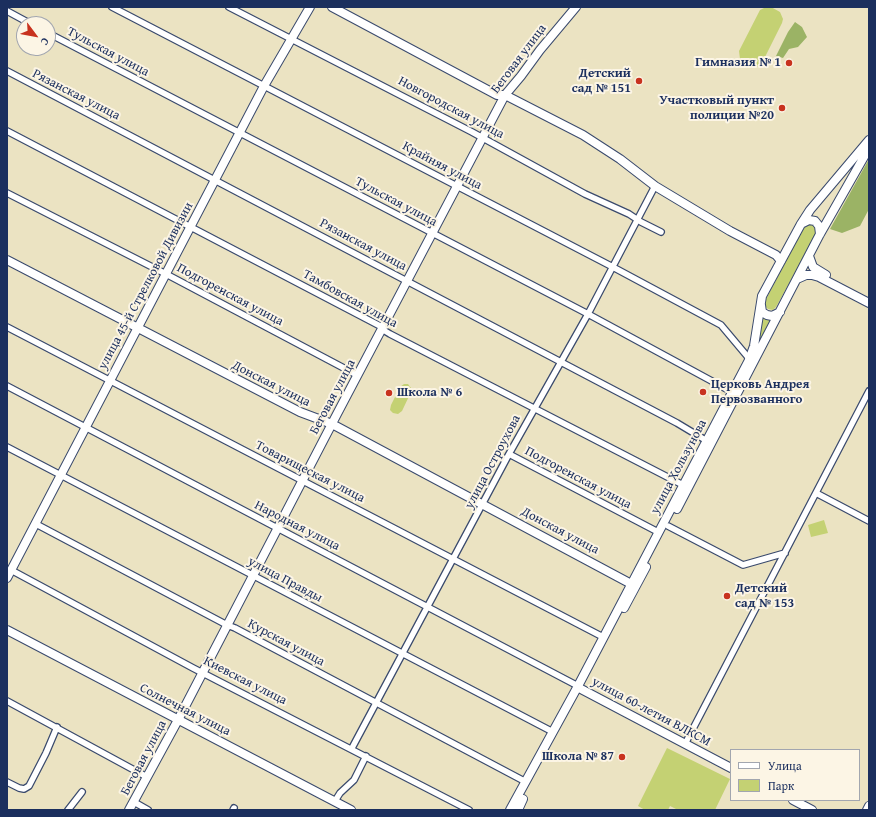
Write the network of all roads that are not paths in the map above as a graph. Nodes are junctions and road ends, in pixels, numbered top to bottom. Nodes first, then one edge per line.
1 (112, 7) edge
2 (229, 7) edge
3 (310, 7) edge
4 (332, 7) edge
5 (576, 7) edge
6 (7, 11) edge
7 (16, 16) edge
8 (56, 37) edge
9 (290, 39) junction
10 (7, 72) edge
11 (264, 86) junction
12 (505, 95) junction
13 (7, 131) edge
14 (240, 133) junction
15 (482, 138) junction
16 (869, 140) edge
17 (869, 148) edge
18 (849, 164) junction
19 (858, 169) junction
20 (215, 180) junction
21 (655, 186) junction
22 (457, 187) junction
23 (7, 192) edge
24 (709, 218) junction
25 (637, 219) junction
26 (801, 224) junction
27 (191, 226) junction
28 (661, 232) dead end
29 (432, 233) junction
30 (820, 234) junction
31 (786, 251) junction
32 (809, 256) junction
33 (7, 260) edge
34 (781, 261) junction
35 (612, 268) junction
36 (166, 274) junction
37 (797, 279) junction
38 (407, 281) junction
39 (869, 298) edge
40 (869, 303) edge
41 (761, 304) junction
42 (780, 312) junction
43 (588, 314) junction
44 (7, 327) edge
45 (382, 327) junction
46 (138, 328) junction
47 (749, 360) junction
48 (562, 362) junction
49 (357, 375) junction
50 (110, 380) junction
51 (7, 386) edge
52 (869, 391) edge
53 (732, 392) junction
54 (534, 409) junction
55 (332, 424) junction
56 (86, 428) junction
57 (707, 441) junction
58 (7, 447) edge
59 (509, 454) junction
60 (61, 475) junction
61 (302, 481) junction
62 (683, 485) junction
63 (816, 493) junction
64 (483, 504) junction
65 (869, 521) edge
66 (36, 524) junction
67 (668, 526) junction
68 (277, 529) junction
69 (658, 532) junction
70 (785, 553) junction
71 (453, 559) junction
72 (11, 570) junction
73 (252, 576) junction
74 (7, 578) edge
75 (634, 585) junction
76 (428, 607) junction
77 (227, 625) junction
78 (7, 630) edge
79 (603, 637) junction
80 (402, 654) junction
81 (203, 672) junction
82 (579, 687) junction
83 (7, 701) edge
84 (376, 703) junction
85 (178, 720) junction
86 (57, 727) junction
87 (553, 732) junction
88 (685, 744) junction
89 (352, 748) junction
90 (366, 756) junction
91 (730, 767) edge
92 (147, 777) junction
93 (7, 782) edge
94 (526, 782) junction
95 (82, 792) dead end
96 (334, 801) junction
97 (795, 801) edge
98 (134, 802) junction
99 (869, 806) edge
100 (68, 810) edge
101 (129, 810) edge
102 (148, 810) edge
103 (351, 810) edge
104 (469, 810) edge
105 (510, 810) edge
106 (517, 810) edge
107 (812, 810) edge
108 (867, 810) edge

1 - 11 street, Крайняя улица
2 - 9 street, Новгородская улица
3 - 9 main road, улица 45-й Стрелковой Дивизии
4 - 12 main road
5 - 12 main road, Беговая улица
6 - 7 street
8 - 14 street, Тульская улица
9 - 11 main road, улица 45-й Стрелковой Дивизии
9 - 15 street, Новгородская улица
10 - 20 street, Рязанская улица
11 - 14 main road, улица 45-й Стрелковой Дивизии
11 - 22 street, Крайняя улица
12 - 15 main road, Беговая улица
12 - 21 main road
13 - 27 street, Тамбовская улица
14 - 20 main road, улица 45-й Стрелковой Дивизии
14 - 29 street, Тульская улица
15 - 22 main road, Беговая улица
15 - 25 street, Новгородская улица
16 - 18 main road, улица Хользунова
17 - 19 main road, улица Хользунова
18 - 19 main road
18 - 26 main road, улица Хользунова
19 - 30 main road, улица Хользунова
20 - 27 main road, улица 45-й Стрелковой Дивизии
20 - 38 street, Рязанская улица
21 - 24 main road
21 - 25 street, улица Остроухова
22 - 29 main road, Беговая улица
22 - 35 street, Крайняя улица
23 - 36 street, Подгоренская улица
24 - 31 main road
24 - 34 main road
25 - 28 street, Новгородская улица
25 - 35 street, улица Остроухова
26 - 30 main road
26 - 31 main road, улица Хользунова
27 - 36 main road, улица 45-й Стрелковой Дивизии
27 - 45 street, Тамбовская улица
29 - 38 main road, Беговая улица
29 - 43 street, Тульская улица
30 - 32 main road, улица Хользунова
31 - 34 main road, улица Хользунова
32 - 37 main road, улица Хользунова
32 - 39 main road
33 - 46 main road, Донская улица
34 - 41 main road, улица Хользунова
35 - 43 street, улица Остроухова
35 - 47 street, Крайняя улица
36 - 46 main road, улица 45-й Стрелковой Дивизии
36 - 49 street, Подгоренская улица
37 - 40 main road
37 - 42 main road, улица Хользунова
38 - 45 main road, Беговая улица
38 - 48 street, Рязанская улица
41 - 42 main road
41 - 47 main road, улица Хользунова
42 - 67 main road, улица Хользунова
43 - 48 street, улица Остроухова
43 - 53 street, Тульская улица
44 - 50 street, Товарищеская улица
45 - 49 main road, Беговая улица
45 - 54 street, Тамбовская улица
46 - 50 main road, улица 45-й Стрелковой Дивизии
46 - 55 main road, Донская улица
47 - 53 main road, улица Хользунова
48 - 54 street, улица Остроухова
48 - 57 street, Рязанская улица
49 - 55 main road, Беговая улица
50 - 56 main road, улица 45-й Стрелковой Дивизии
50 - 61 street, Товарищеская улица
51 - 56 street, Народная улица
52 - 63 street
53 - 57 main road, улица Хользунова
54 - 59 street, улица Остроухова
54 - 62 street, Тамбовская улица
55 - 61 main road, Беговая улица
55 - 64 main road, Донская улица
56 - 60 main road, улица 45-й Стрелковой Дивизии
56 - 68 street, Народная улица
57 - 62 main road, улица Хользунова
58 - 60 street, улица Правды
59 - 64 street, улица Остроухова
59 - 69 street, Подгоренская улица
60 - 66 main road, улица 45-й Стрелковой Дивизии
60 - 73 street, улица Правды
61 - 68 main road, Беговая улица
61 - 71 street, Товарищеская улица
62 - 69 main road, улица Хользунова
63 - 65 street
63 - 70 street
64 - 71 street, улица Остроухова
64 - 75 main road, Донская улица
66 - 72 main road, улица 45-й Стрелковой Дивизии
66 - 77 street, Курская улица
67 - 70 street
67 - 75 main road, улица Хользунова
68 - 73 main road, Беговая улица
68 - 76 street, Народная улица
69 - 75 main road, улица Хользунова
70 - 88 street
71 - 76 street, улица Остроухова
71 - 79 street, Товарищеская улица
72 - 74 main road, улица 45-й Стрелковой Дивизии
72 - 81 street, Киевская улица
73 - 77 main road, Беговая улица
73 - 80 street, улица Правды
75 - 79 main road, улица Хользунова
75 - 82 main road, улица Хользунова
76 - 80 street, улица Остроухова
76 - 82 street, Народная улица
77 - 81 main road, Беговая улица
77 - 84 street, Курская улица
78 - 85 main road, Солнечная улица
79 - 82 main road, улица Хользунова
80 - 84 street, улица Остроухова
80 - 87 street, улица Правды
81 - 85 main road, Беговая улица
81 - 89 street, Киевская улица
82 - 87 main road, улица Хользунова
82 - 88 main road, улица 60-летия ВЛКСМ
82 - 106 main road, улица Хользунова
83 - 86 street
84 - 89 street, улица Остроухова
84 - 94 street, Курская улица
85 - 92 main road, Беговая улица
85 - 96 main road, Солнечная улица
86 - 92 street
86 - 93 street
87 - 94 main road, улица Хользунова
88 - 91 main road, улица 60-летия ВЛКСМ
89 - 90 street, Киевская улица
90 - 96 street
90 - 104 street, Киевская улица
92 - 98 main road, Беговая улица
94 - 105 main road, улица Хользунова
95 - 100 street
96 - 103 main road, Солнечная улица
97 - 107 main road
98 - 101 main road, Беговая улица
98 - 102 street
99 - 108 main road

